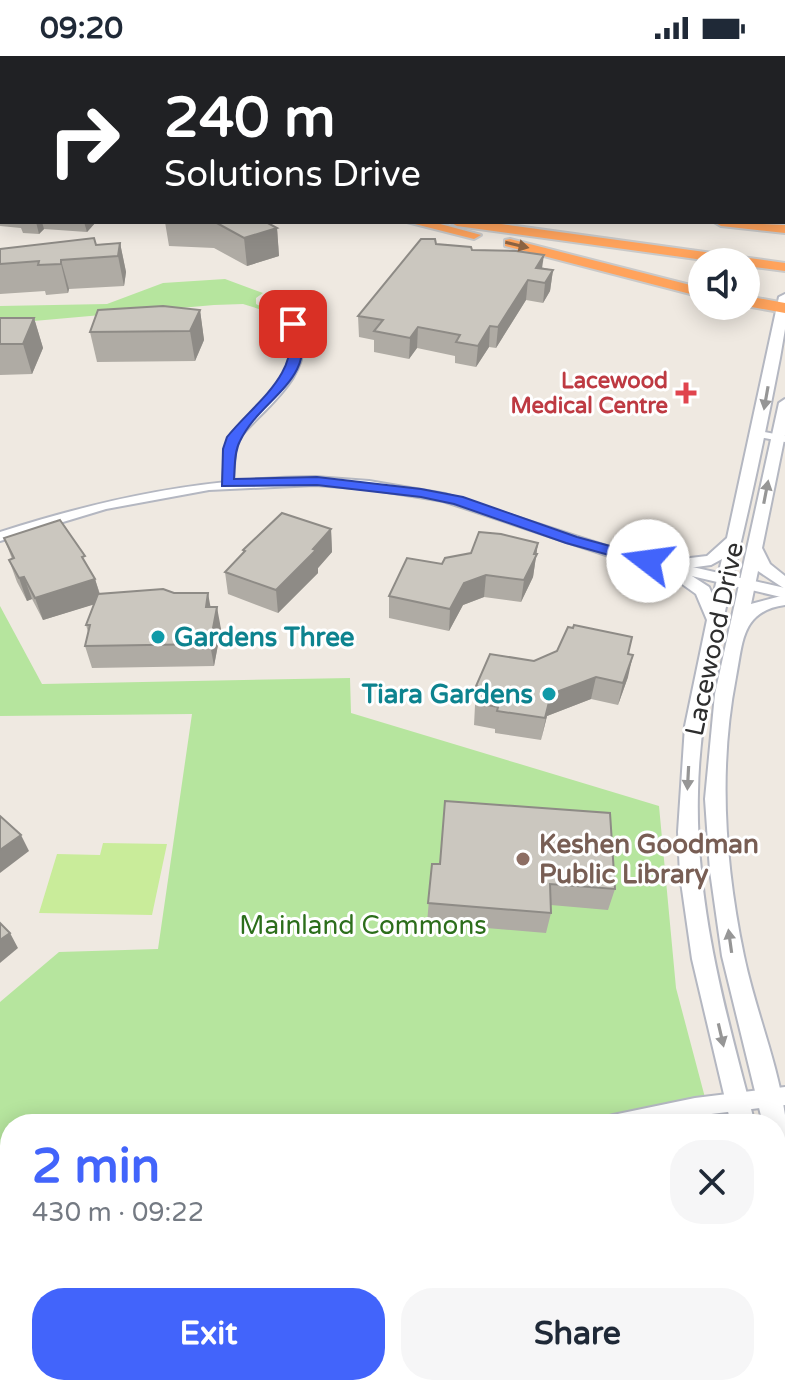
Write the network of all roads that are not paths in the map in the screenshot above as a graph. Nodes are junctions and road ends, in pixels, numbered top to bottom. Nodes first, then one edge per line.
1 (423, 224) edge
2 (473, 224) edge
3 (520, 224) edge
4 (739, 224) edge
5 (785, 229) edge
6 (762, 260) junction
7 (785, 260) edge
8 (785, 267) edge
9 (688, 289) edge
10 (280, 300) dead end
11 (760, 302) edge
12 (784, 304) edge
13 (785, 403) edge
14 (759, 434) junction
15 (781, 438) edge
16 (227, 483) junction
17 (0, 537) edge
18 (735, 539) junction
19 (755, 546) junction
20 (665, 566) junction
21 (735, 582) junction
22 (785, 584) edge
23 (785, 593) edge
24 (785, 600) edge
25 (714, 618) junction
26 (735, 632) junction
27 (757, 1104) edge
28 (685, 1114) edge

1 -> 9 highway
2 - 6 highway
3 - 6 highway
4 - 5 highway
6 - 7 highway
6 - 8 highway
10 - 16 street
11 - 12 highway
12 -> 14 main road, Lacewood Drive
13 - 15 main road, Lacewood Drive
14 - 15 street
14 - 18 main road, Lacewood Drive
19 -> 15 main road, Lacewood Drive
16 - 17 street
16 - 20 street
18 - 20 main road
18 - 21 main road, Lacewood Drive
19 - 21 main road, Lacewood Drive
19 - 22 main road
20 - 21 street
20 - 25 main road
21 - 23 street
21 - 25 main road, Lacewood Drive
21 - 26 main road, Lacewood Drive
24 - 26 main road
25 -> 27 main road, Lacewood Drive
27 -> 26 main road, Lacewood Drive
27 - 28 street

